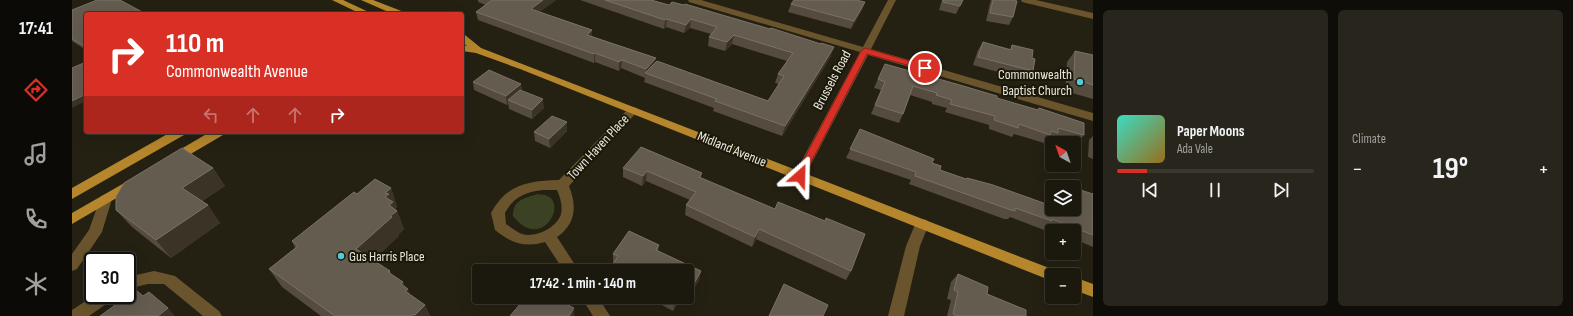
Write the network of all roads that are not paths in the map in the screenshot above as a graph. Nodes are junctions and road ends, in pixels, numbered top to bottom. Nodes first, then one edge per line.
1 (336, 0) edge
2 (692, 0) edge
3 (892, 0) edge
4 (1026, 0) edge
5 (371, 1) edge
6 (362, 12) edge
7 (365, 12) edge
8 (396, 12) edge
9 (1093, 16) edge
10 (464, 39) edge
11 (464, 48) edge
12 (478, 50) junction
13 (865, 51) junction
14 (633, 110) junction
15 (1093, 117) edge
16 (177, 134) edge
17 (216, 134) edge
18 (165, 164) edge
19 (145, 175) edge
20 (800, 176) junction
21 (562, 185) junction
22 (72, 194) edge
23 (106, 199) junction
24 (72, 219) edge
25 (922, 224) junction
26 (548, 235) junction
27 (74, 258) edge
28 (567, 264) edge
29 (1045, 272) edge
30 (136, 280) edge
31 (1081, 287) edge
32 (1093, 291) edge
33 (94, 304) edge
34 (594, 304) edge
35 (76, 316) edge
36 (214, 316) edge
37 (602, 316) edge
38 (896, 316) edge

1 - 6 main road
2 - 13 street
3 - 13 street, Brussels Road
4 - 9 street
5 - 7 main road
5 - 8 main road
10 - 12 main road, Midland Avenue
11 - 12 main road, Midland Avenue
12 - 14 main road, Midland Avenue
13 - 15 street
13 - 20 street, Brussels Road
14 - 20 main road, Midland Avenue
14 - 21 street, Town Haven Place
16 - 22 main road
17 - 18 main road
19 - 23 main road
20 - 25 main road, Midland Avenue
21 - 26 street, Town Haven Place
21 - 26 street, Town Haven Place
23 - 24 main road
23 - 27 street
25 - 29 main road, Midland Avenue
25 - 38 street
26 - 28 street
30 - 36 street
31 - 32 main road
33 - 35 street
34 - 37 street

